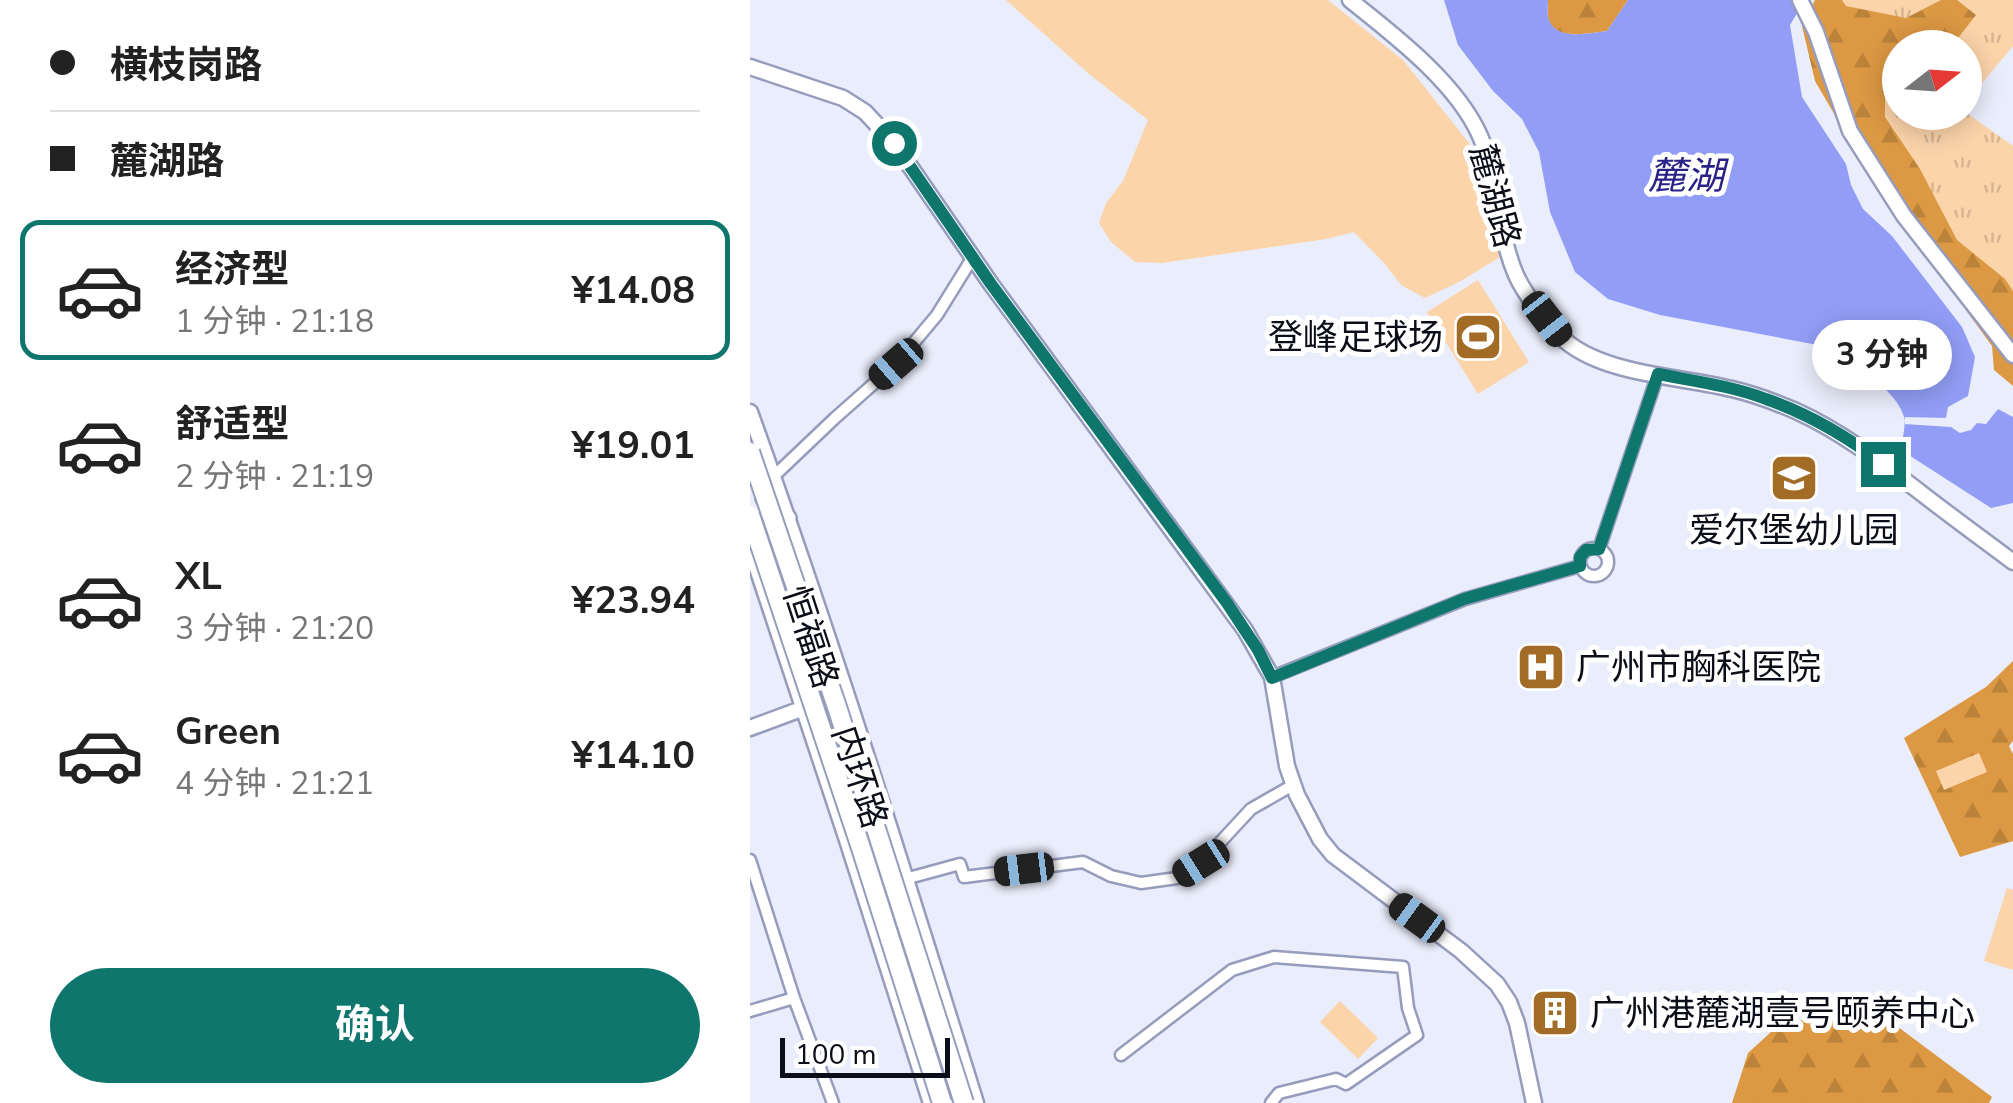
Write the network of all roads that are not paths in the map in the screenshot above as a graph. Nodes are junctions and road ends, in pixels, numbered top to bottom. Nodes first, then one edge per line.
1 (1350, 0) edge
2 (1800, 0) edge
3 (750, 67) edge
4 (972, 257) junction
5 (2013, 355) edge
6 (1658, 374) junction
7 (750, 412) edge
8 (750, 455) edge
9 (774, 477) junction
10 (753, 508) edge
11 (788, 518) junction
12 (750, 547) edge
13 (1599, 549) junction
14 (2013, 562) edge
15 (1580, 566) junction
16 (1272, 678) junction
17 (817, 703) junction
18 (750, 728) edge
19 (1294, 786) junction
20 (750, 860) edge
21 (753, 877) edge
22 (905, 880) junction
23 (794, 998) junction
24 (750, 1011) edge
25 (1120, 1055) dead end
26 (833, 1103) edge
27 (931, 1103) edge
28 (942, 1103) edge
29 (962, 1103) edge
30 (976, 1103) edge
31 (1270, 1103) edge
32 (1534, 1103) edge

1 - 6 main road, 麓湖路
2 - 5 main road
3 - 4 main road
4 - 9 street
4 - 16 main road
6 - 13 street
6 - 14 main road, 麓湖路
7 - 9 main road
8 - 10 main road, 恒福路
8 - 29 highway, 内环路, bridge
9 - 11 main road
10 - 11 main road
10 - 17 main road, 恒福路
10 - 28 highway, 内环路, bridge
11 - 22 main road
12 - 17 main road
13 - 15 street
13 - 15 street
15 - 16 street
16 - 19 main road
17 - 18 main road
17 - 27 main road
17 - 28 main road, 恒福路
17 - 29 main road, 恒福路
19 - 22 street
19 - 32 main road
20 - 21 street
21 - 23 street
22 - 30 main road
23 - 24 street
23 - 26 street
25 - 31 street

